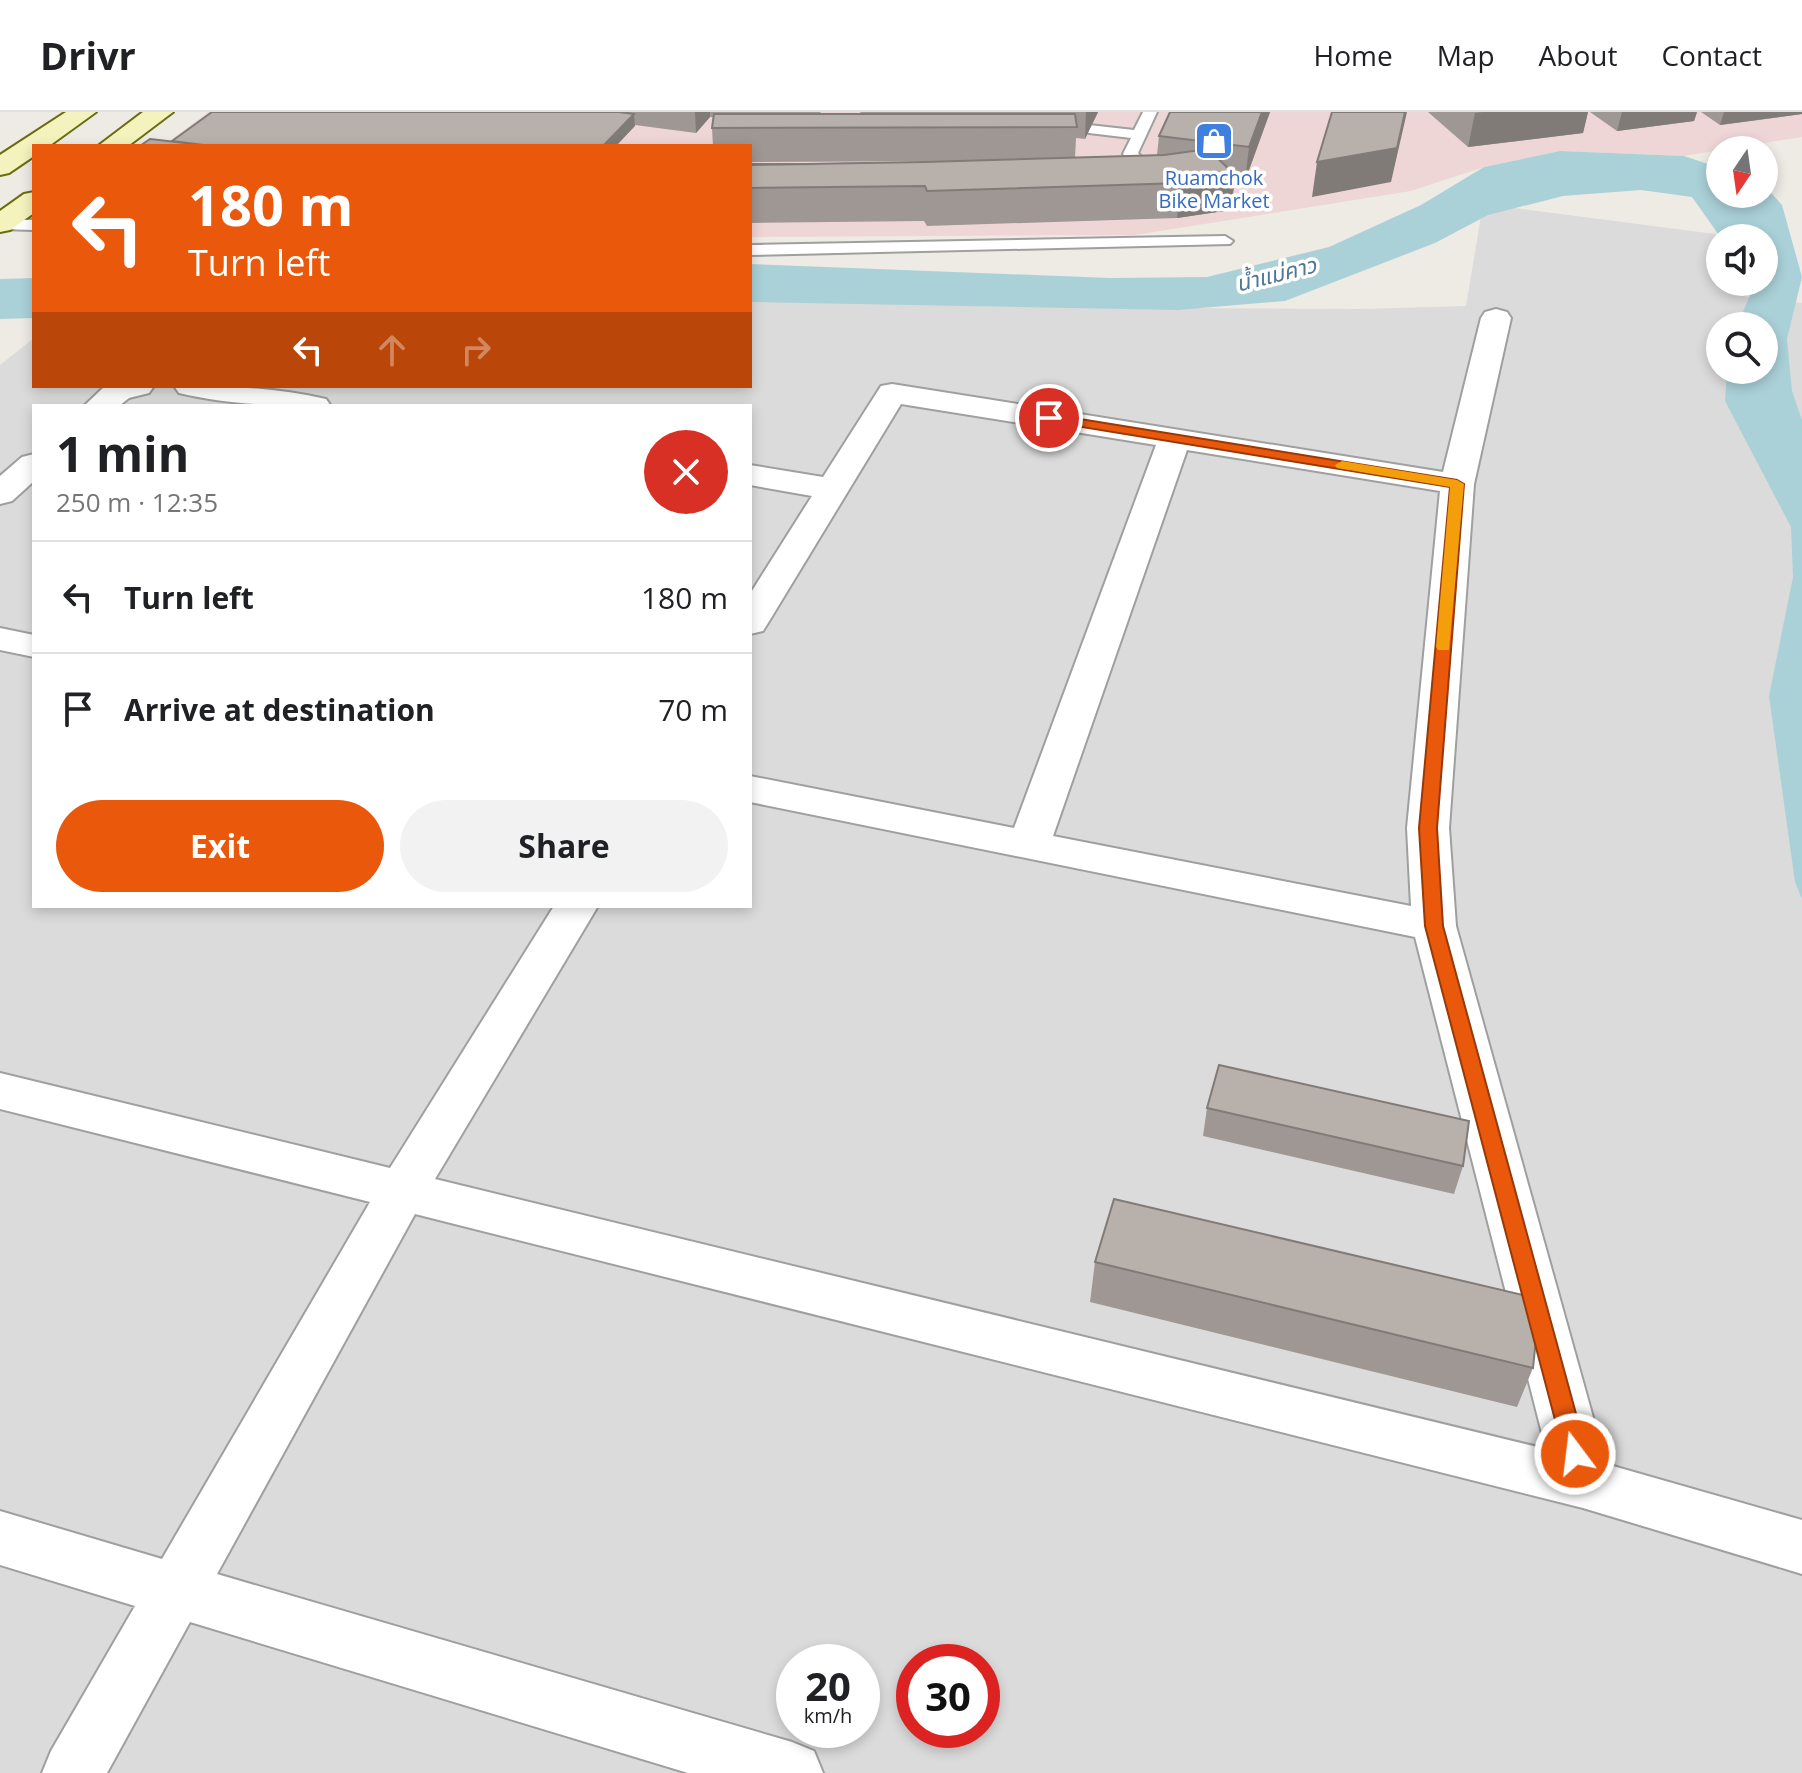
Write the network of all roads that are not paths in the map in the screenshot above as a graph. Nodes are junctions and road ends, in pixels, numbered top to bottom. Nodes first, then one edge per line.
1 (83, 112) edge
2 (160, 112) edge
3 (1150, 112) edge
4 (1089, 129) dead end
5 (1139, 135) junction
6 (35, 144) edge
7 (114, 144) edge
8 (32, 146) edge
9 (0, 167) edge
10 (1138, 178) edge
11 (32, 201) edge
12 (0, 224) edge
13 (32, 225) edge
14 (1225, 241) dead end
15 (752, 250) edge
16 (1496, 318) dead end
17 (130, 388) edge
18 (202, 388) edge
19 (102, 404) edge
20 (302, 404) edge
21 (1175, 438) junction
22 (32, 466) edge
23 (752, 475) edge
24 (1457, 484) junction
25 (833, 489) junction
26 (0, 494) edge
27 (752, 620) edge
28 (0, 639) edge
29 (32, 646) edge
30 (752, 789) edge
31 (1029, 844) junction
32 (575, 908) edge
33 (1434, 926) junction
34 (0, 1091) edge
35 (403, 1189) junction
36 (1583, 1483) junction
37 (0, 1538) edge
38 (1802, 1547) edge
39 (178, 1591) junction
40 (73, 1773) edge
41 (792, 1773) edge

1 - 6 main road
2 - 7 main road
3 - 5 lane
4 - 5 lane
5 - 10 lane
8 - 9 main road
11 - 12 main road
12 - 13 lane
14 - 15 lane
16 - 24 street
17 - 19 street
18 - 20 street
21 - 24 street
21 - 25 street
21 - 31 street
22 - 26 street
23 - 25 street
24 - 33 street
25 - 27 street
28 - 29 street
30 - 31 street
31 - 33 street
32 - 35 street
33 - 36 street
34 - 35 street
35 - 36 street
35 - 39 street
36 - 38 street
37 - 39 street
39 - 40 street
39 - 41 street

